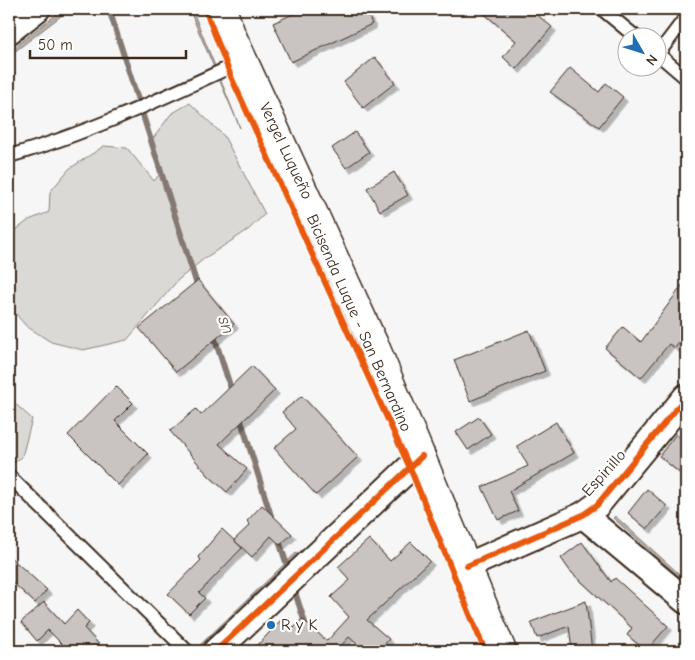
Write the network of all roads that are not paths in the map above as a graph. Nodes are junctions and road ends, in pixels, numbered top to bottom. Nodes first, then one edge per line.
1 (37, 9) edge
2 (222, 9) edge
3 (602, 9) edge
4 (686, 17) edge
5 (626, 28) edge
6 (9, 31) edge
7 (668, 41) edge
8 (243, 61) junction
9 (668, 63) edge
10 (686, 78) edge
11 (9, 156) edge
12 (686, 397) edge
13 (422, 456) junction
14 (9, 476) edge
15 (583, 515) junction
16 (466, 566) junction
17 (686, 602) edge
18 (187, 651) edge
19 (216, 651) edge
20 (502, 651) edge

1 - 6 street
2 - 8 main road, Vergel Luqueño
3 - 5 lane
4 - 7 lane
8 - 11 lane
8 - 13 main road, Vergel Luqueño
9 - 10 lane
12 - 15 street, Espinillo
13 - 16 main road, Vergel Luqueño
13 - 19 street
14 - 18 lane
15 - 16 street, Espinillo
15 - 17 street
16 - 20 main road, Vergel Luqueño

